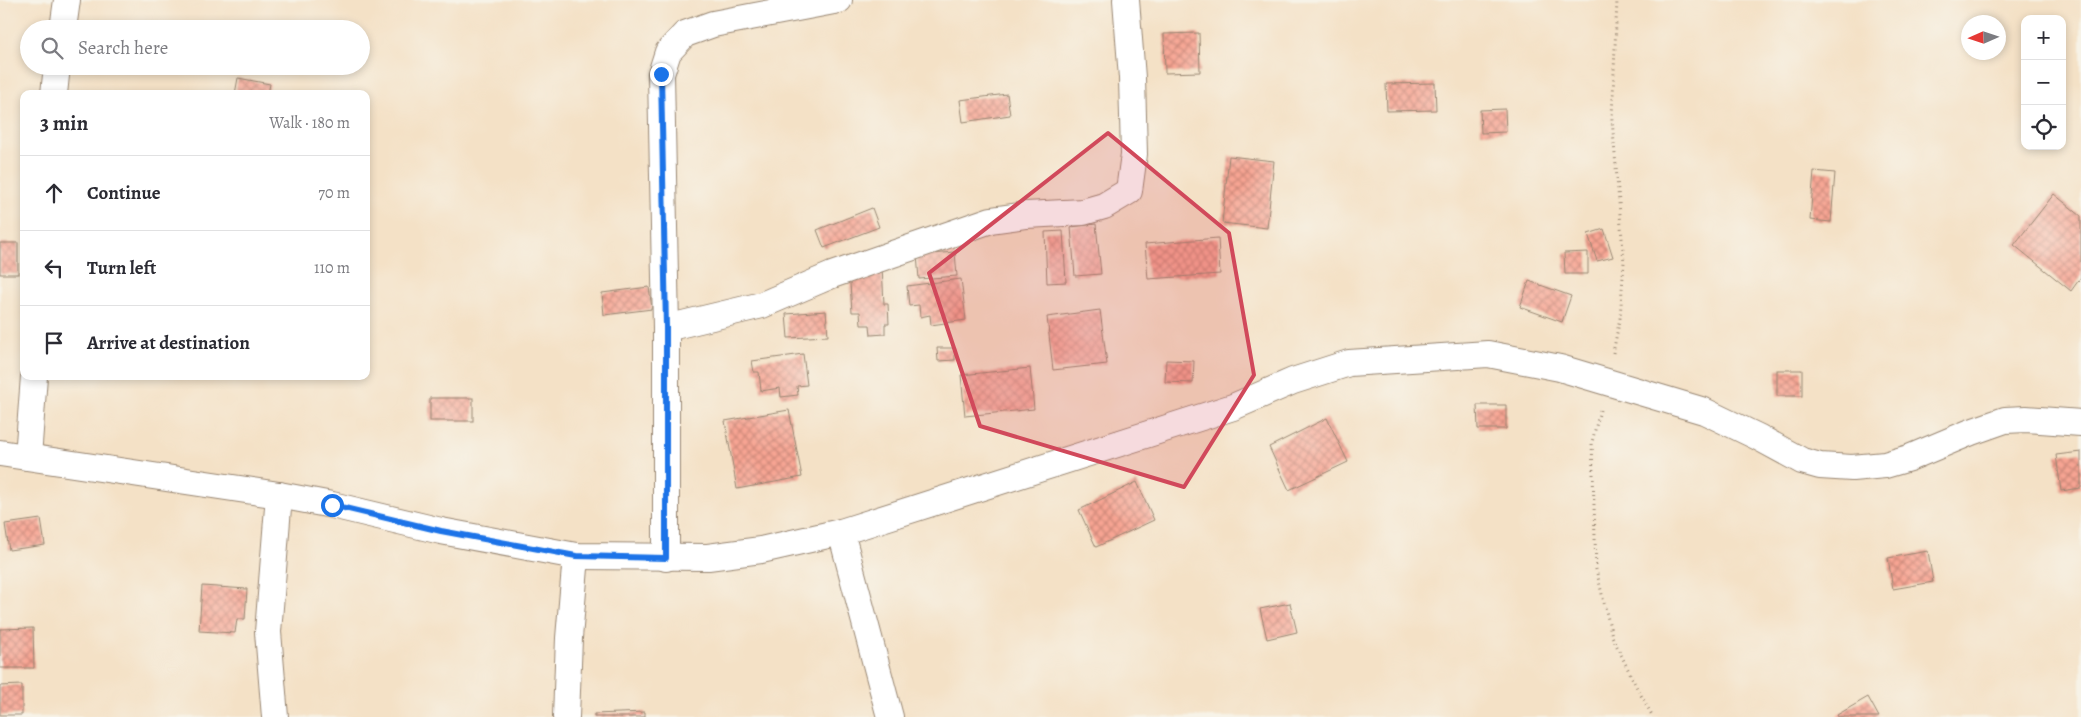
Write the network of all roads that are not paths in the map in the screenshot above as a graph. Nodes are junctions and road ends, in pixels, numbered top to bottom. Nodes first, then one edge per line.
1 (67, 0) edge
2 (839, 0) edge
3 (1126, 0) edge
4 (64, 20) edge
5 (56, 75) edge
6 (54, 90) edge
7 (666, 328) junction
8 (34, 380) edge
9 (2081, 423) edge
10 (0, 453) edge
11 (28, 457) junction
12 (279, 496) junction
13 (841, 532) junction
14 (576, 556) junction
15 (666, 558) junction
16 (275, 717) edge
17 (566, 717) edge
18 (890, 717) edge

1 - 4 street
2 - 7 street
3 - 7 street
5 - 6 street
7 - 15 street
8 - 11 street
9 - 13 street
10 - 11 street
11 - 12 street
12 - 14 street
12 - 16 street
13 - 15 street
13 - 18 street
14 - 15 street
14 - 17 street

